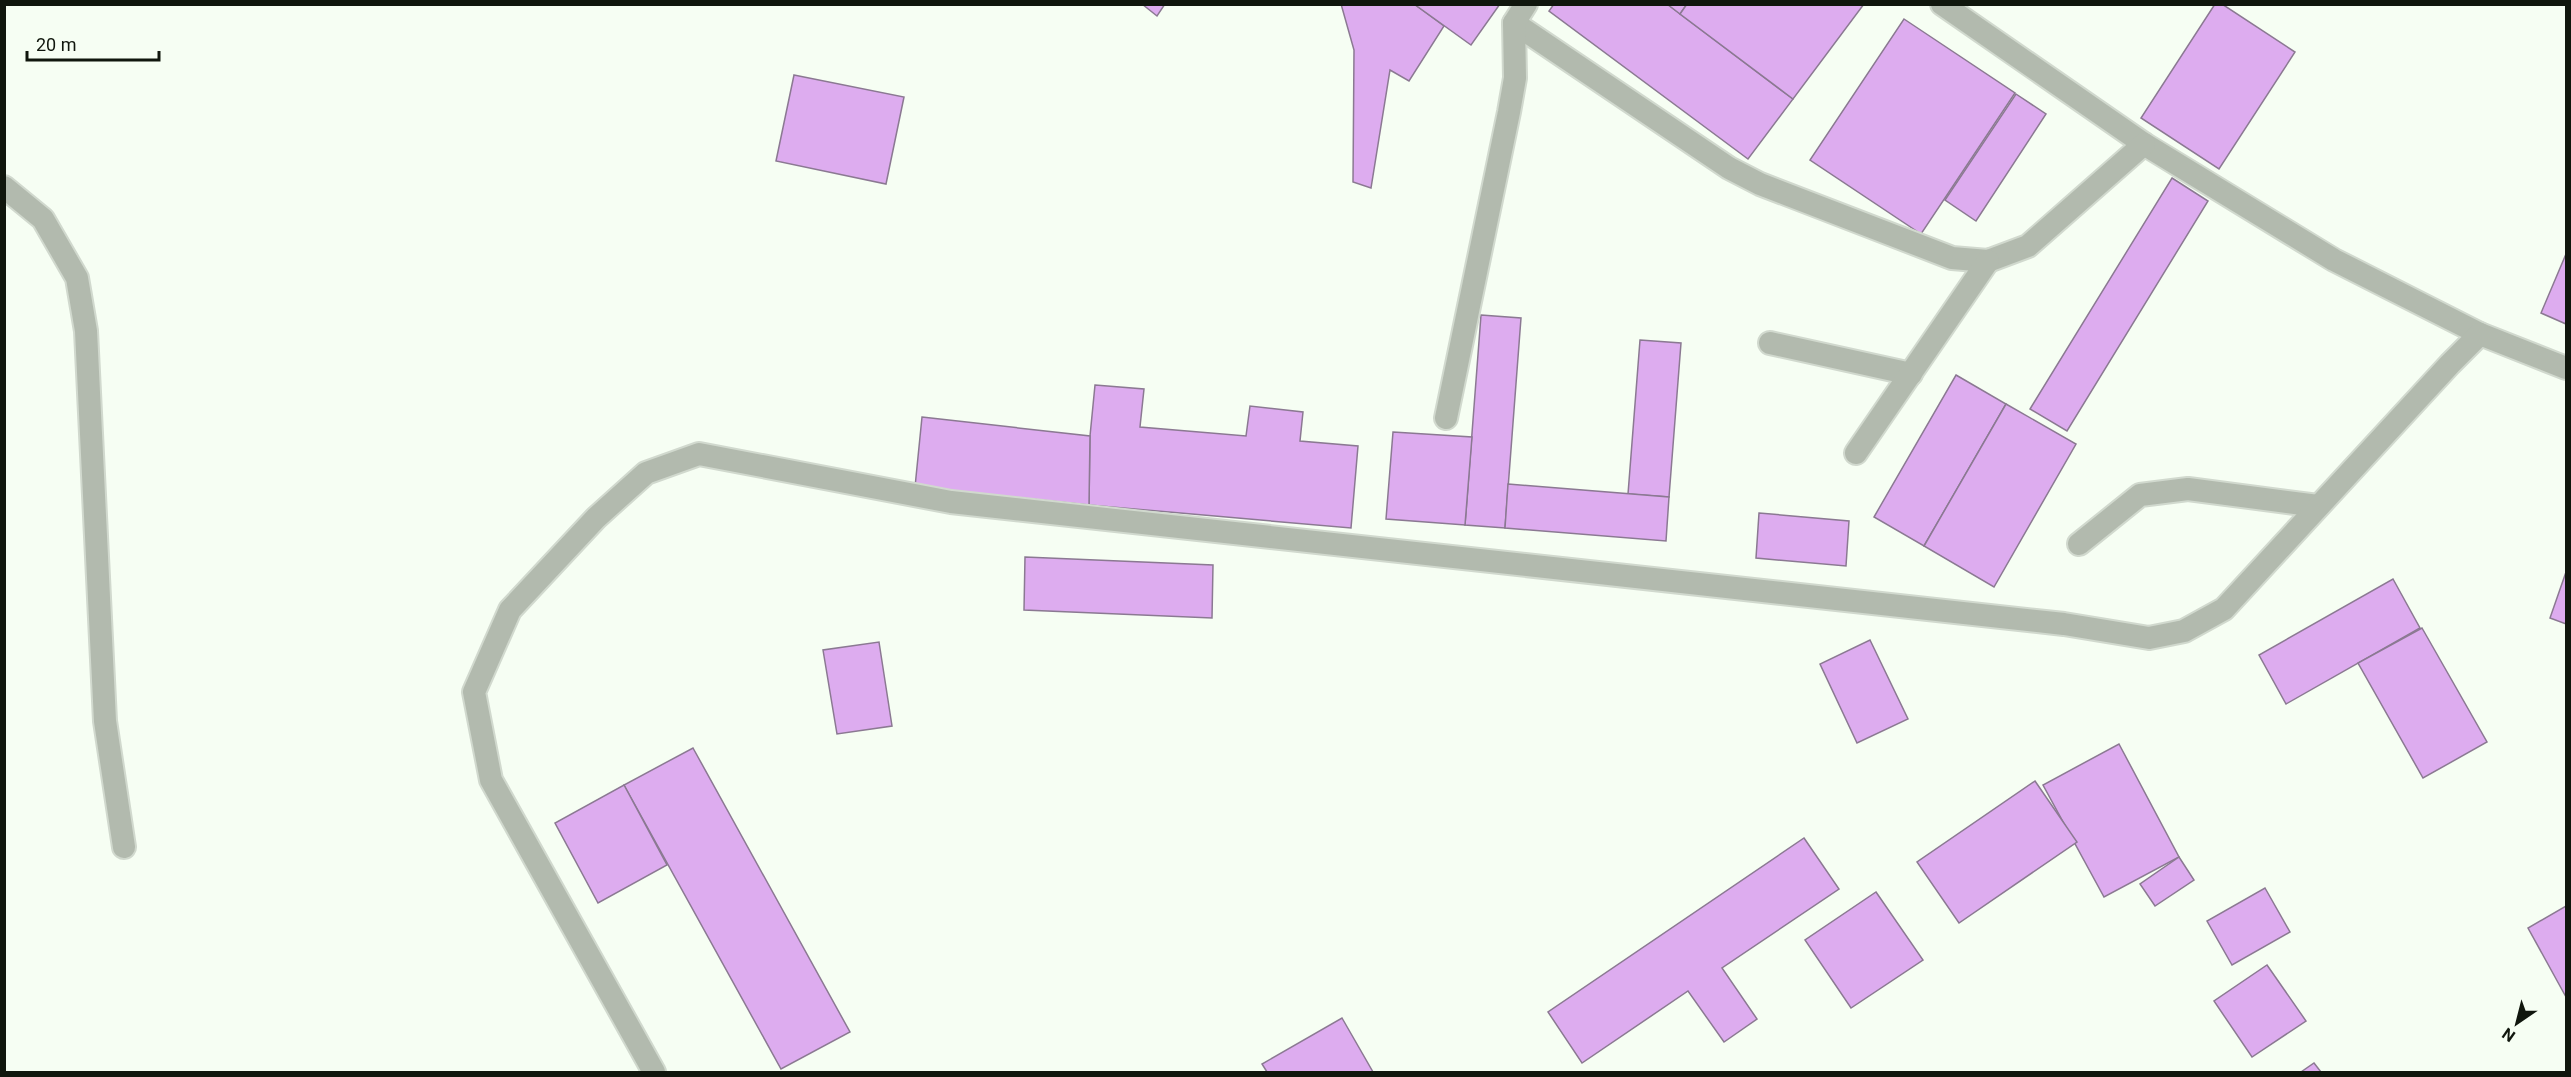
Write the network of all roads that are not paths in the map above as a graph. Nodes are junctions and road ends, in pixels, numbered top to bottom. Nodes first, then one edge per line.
1 (1941, 4) edge
2 (1520, 14) edge
3 (2144, 144) junction
4 (4, 187) edge
5 (1988, 261) junction
6 (2480, 334) junction
7 (1770, 343) dead end
8 (2566, 369) edge
9 (1911, 374) junction
10 (1446, 418) dead end
11 (1856, 453) dead end
12 (2318, 506) junction
13 (2079, 544) dead end
14 (124, 847) dead end
15 (654, 1072) edge

1 - 3 lane
2 - 5 lane
2 - 10 lane
3 - 5 lane
3 - 6 lane
4 - 14 lane
5 - 9 lane
6 - 8 lane
6 - 12 lane
7 - 9 lane
9 - 11 lane
12 - 13 lane
12 - 15 lane

